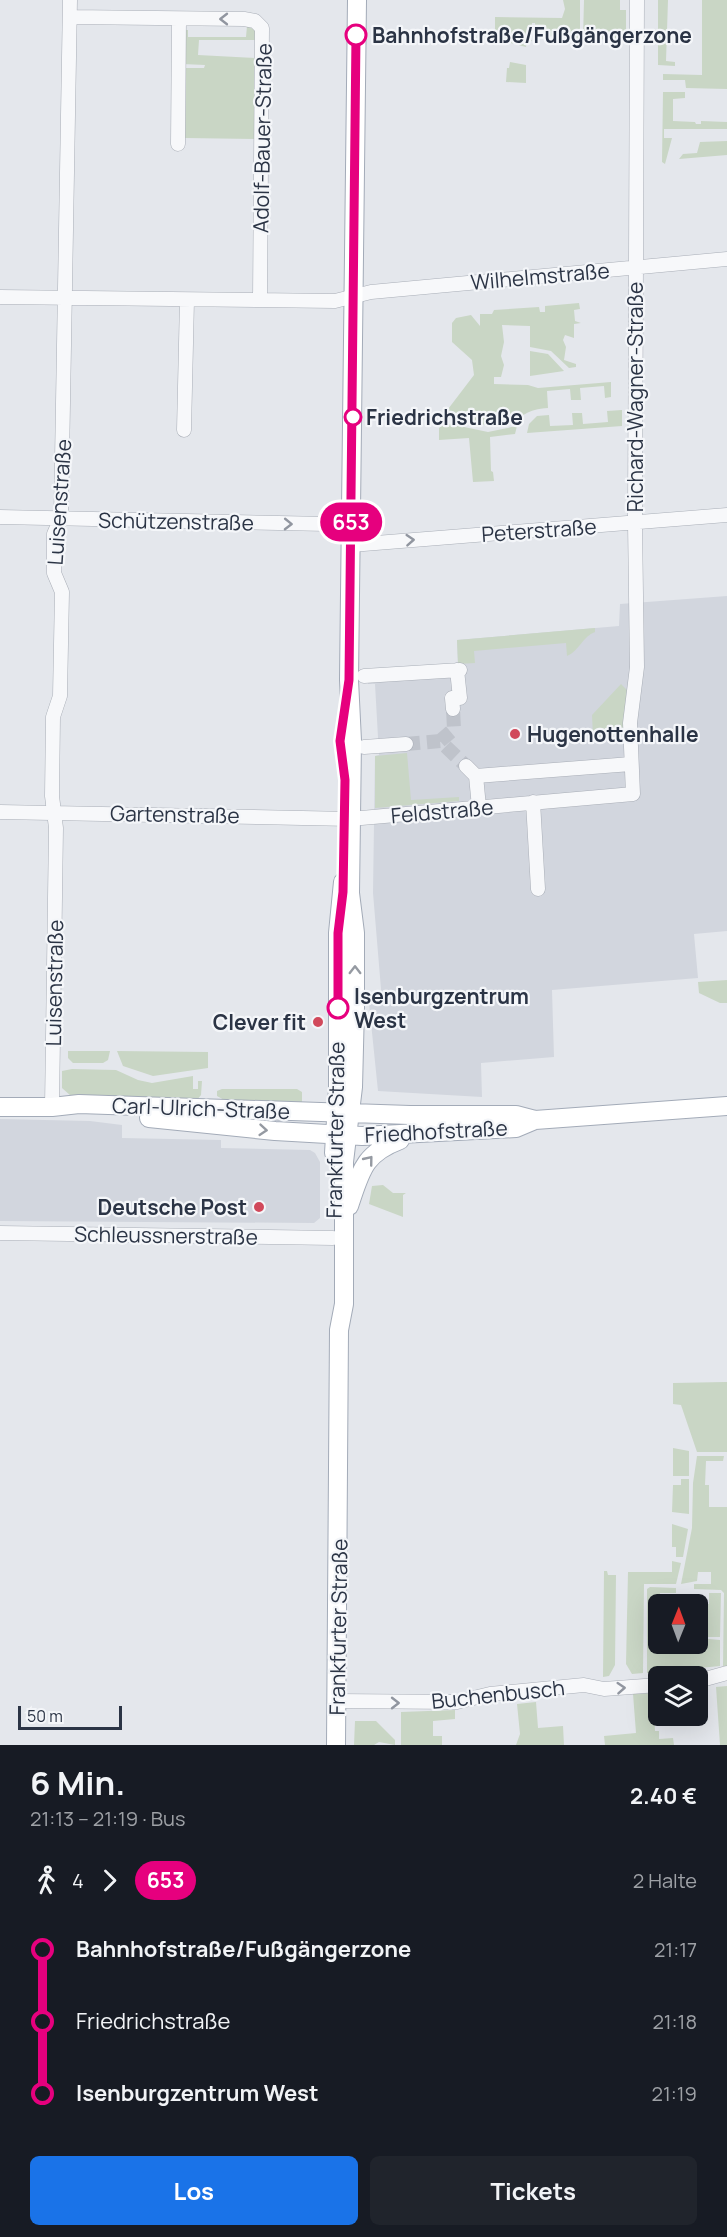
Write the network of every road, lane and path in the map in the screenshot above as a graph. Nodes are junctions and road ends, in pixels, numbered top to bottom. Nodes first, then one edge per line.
1 (70, 0) edge
2 (357, 0) edge
3 (637, 0) edge
4 (70, 17) junction
5 (179, 19) junction
6 (178, 144) dead end
7 (727, 260) edge
8 (636, 267) junction
9 (354, 296) junction
10 (0, 297) edge
11 (66, 299) junction
12 (187, 300) junction
13 (260, 300) junction
14 (184, 430) dead end
15 (727, 515) edge
16 (0, 517) edge
17 (61, 518) junction
18 (351, 522) junction
19 (635, 523) junction
20 (351, 544) junction
21 (357, 678) junction
22 (453, 709) tunnel mouth
23 (406, 744) tunnel mouth
24 (364, 747) dead end
25 (631, 764) junction
26 (633, 794) joint
27 (533, 802) junction
28 (479, 807) junction
29 (0, 812) edge
30 (53, 812) junction
31 (347, 819) junction
32 (538, 889) dead end
33 (727, 1106) edge
34 (0, 1107) edge
35 (52, 1107) junction
36 (344, 1112) junction
37 (535, 1120) junction
38 (342, 1134) junction
39 (413, 1135) junction
40 (338, 1231) junction
41 (0, 1233) edge
42 (727, 1673) edge
43 (708, 1678) edge
44 (648, 1686) edge
45 (336, 1701) junction
46 (336, 1745) edge

1 - 4 street, Luisenstraße
2 - 9 main road, Frankfurter Straße
3 - 8 street, Richard-Wagner-Straße
4 - 5 street, Adolf-Bauer-Straße
4 - 11 street, Luisenstraße
5 - 6 street
13 -> 5 street, Adolf-Bauer-Straße
7 - 8 street, Wilhelmstraße
8 - 9 street, Wilhelmstraße
8 - 19 street, Richard-Wagner-Straße
9 - 13 street
9 - 18 main road, Frankfurter Straße
10 - 11 street
11 - 12 street
11 - 17 street, Luisenstraße
12 - 13 street
12 - 14 street
15 - 19 street, Peterstraße
16 - 17 street, Schützenstraße
17 -> 18 street, Schützenstraße
17 - 30 street, Luisenstraße
18 - 20 main road, Frankfurter Straße
20 -> 19 street, Peterstraße
19 - 25 street, Richard-Wagner-Straße
20 - 21 main road, Frankfurter Straße
21 - 22 street
21 - 31 main road, Frankfurter Straße
23 - 24 street
25 - 26 street, Richard-Wagner-Straße
25 - 28 street, Feldstraße
26 - 27 street, Feldstraße
27 - 28 street, Feldstraße
27 - 32 street
28 - 31 street, Feldstraße
29 - 30 street, Gartenstraße
30 - 31 street, Gartenstraße
30 - 35 street, Luisenstraße
31 - 36 main road, Frankfurter Straße
33 - 37 main road, Friedhofstraße
34 - 35 main road, Carl-Ulrich-Straße
35 - 36 main road, Carl-Ulrich-Straße
35 -> 38 main road, Carl-Ulrich-Straße
36 - 37 main road, Friedhofstraße
36 - 38 main road, Frankfurter Straße
37 - 39 main road, Friedhofstraße
38 - 39 main road, Friedhofstraße
38 - 40 main road, Frankfurter Straße
40 -> 39 main road
40 - 41 street, Schleussnerstraße
40 - 45 main road, Frankfurter Straße
42 - 43 street
45 -> 44 street, Buchenbusch
45 - 46 main road, Frankfurter Straße

